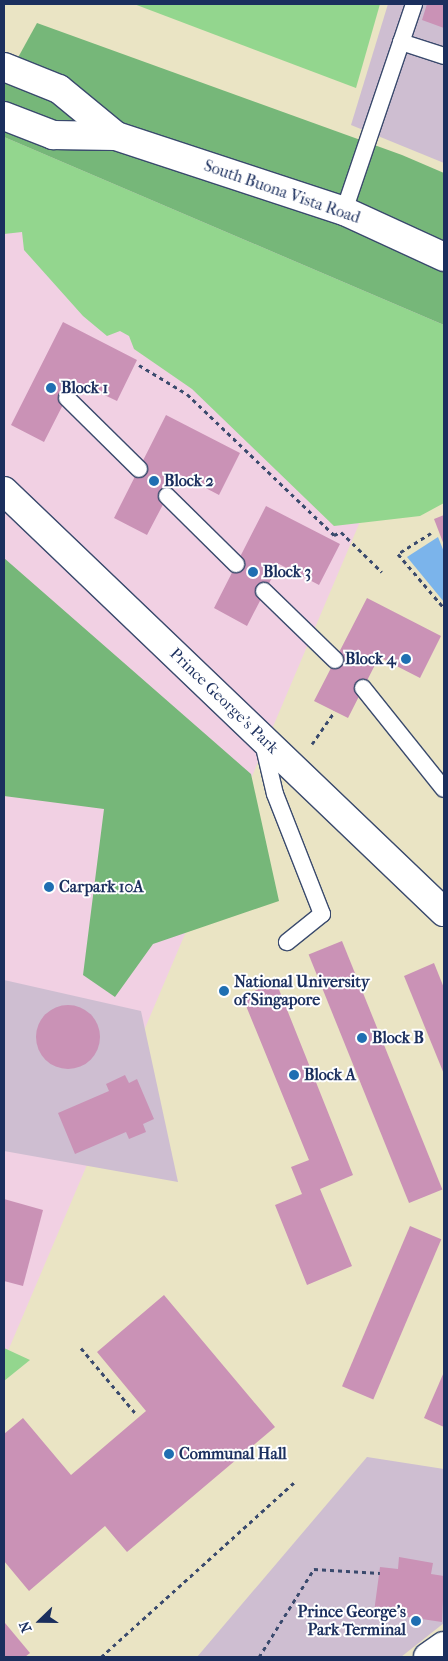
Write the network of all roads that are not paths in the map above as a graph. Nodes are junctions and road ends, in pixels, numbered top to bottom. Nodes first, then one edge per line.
1 (414, 4) edge
2 (401, 42) junction
3 (444, 56) edge
4 (4, 67) edge
5 (4, 116) edge
6 (116, 136) junction
7 (344, 211) junction
8 (444, 257) edge
9 (67, 398) dead end
10 (139, 469) dead end
11 (4, 491) edge
12 (167, 496) dead end
13 (236, 564) dead end
14 (264, 591) dead end
15 (335, 660) dead end
16 (363, 688) dead end
17 (262, 738) junction
18 (444, 789) edge
19 (444, 912) edge
20 (287, 942) dead end
21 (444, 1646) edge
22 (428, 1657) edge

1 - 2 lane
2 - 3 lane
2 - 7 lane
4 - 6 street, South Buona Vista Road
5 - 6 street, South Buona Vista Road
6 - 7 street, South Buona Vista Road
7 - 8 street, South Buona Vista Road
9 - 10 lane
11 - 17 street, Prince George's Park
12 - 13 lane
14 - 15 lane
16 - 18 lane
17 - 19 street, Prince George's Park
17 - 20 lane
21 - 22 street

